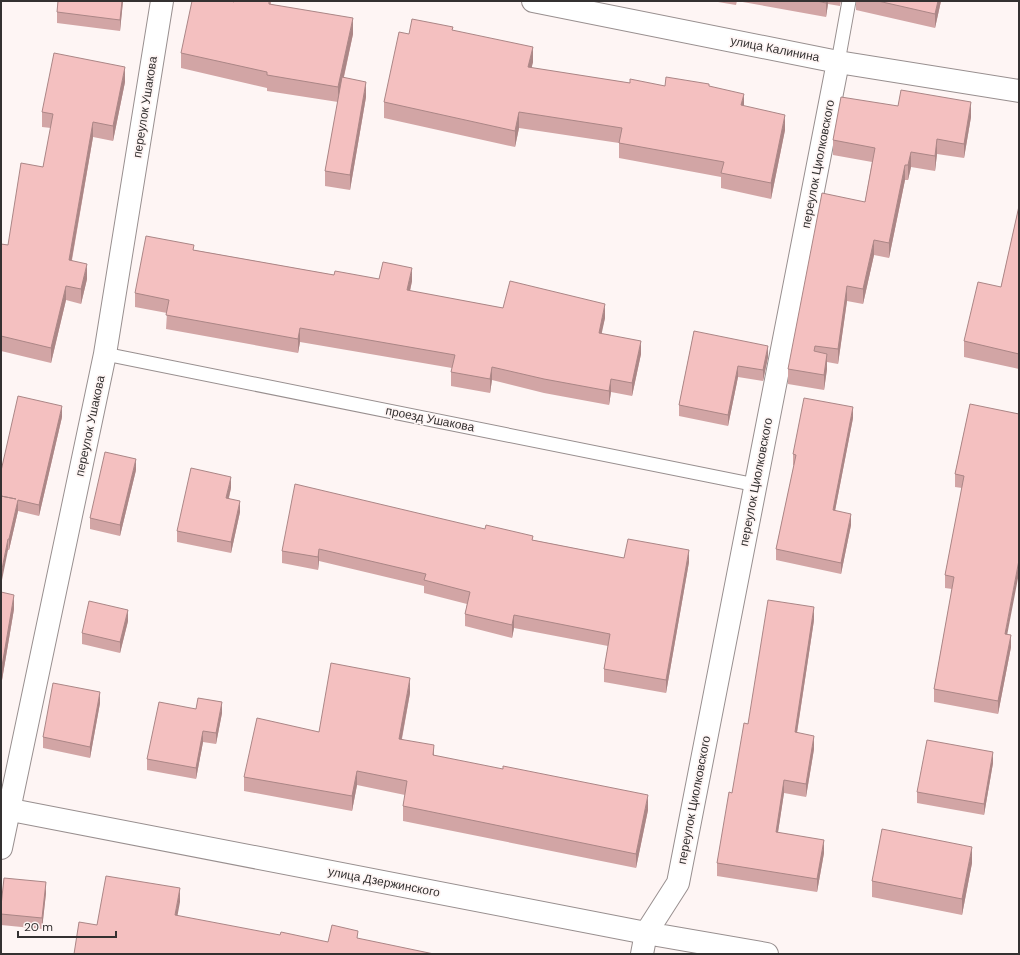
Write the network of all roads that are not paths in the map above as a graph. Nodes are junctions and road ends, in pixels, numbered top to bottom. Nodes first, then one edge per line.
1 (162, 1) edge
2 (533, 1) edge
3 (848, 1) edge
4 (838, 62) junction
5 (1019, 91) edge
6 (105, 354) junction
7 (756, 485) junction
8 (5, 809) edge
9 (1, 848) edge
10 (646, 933) junction
11 (642, 954) edge
12 (768, 954) edge

1 - 6 street, переулок Ушакова
2 - 4 street, улица Калинина
3 - 4 lane, переулок Циолковского
4 - 5 street, улица Калинина
4 - 7 street, переулок Циолковского
6 - 7 lane, проезд Ушакова
6 - 8 street, переулок Ушакова
7 - 10 street, переулок Циолковского
8 - 9 street, переулок Ушакова
8 - 10 street, улица Дзержинского
10 - 11 street, переулок Циолковского
10 - 12 street, улица Дзержинского

